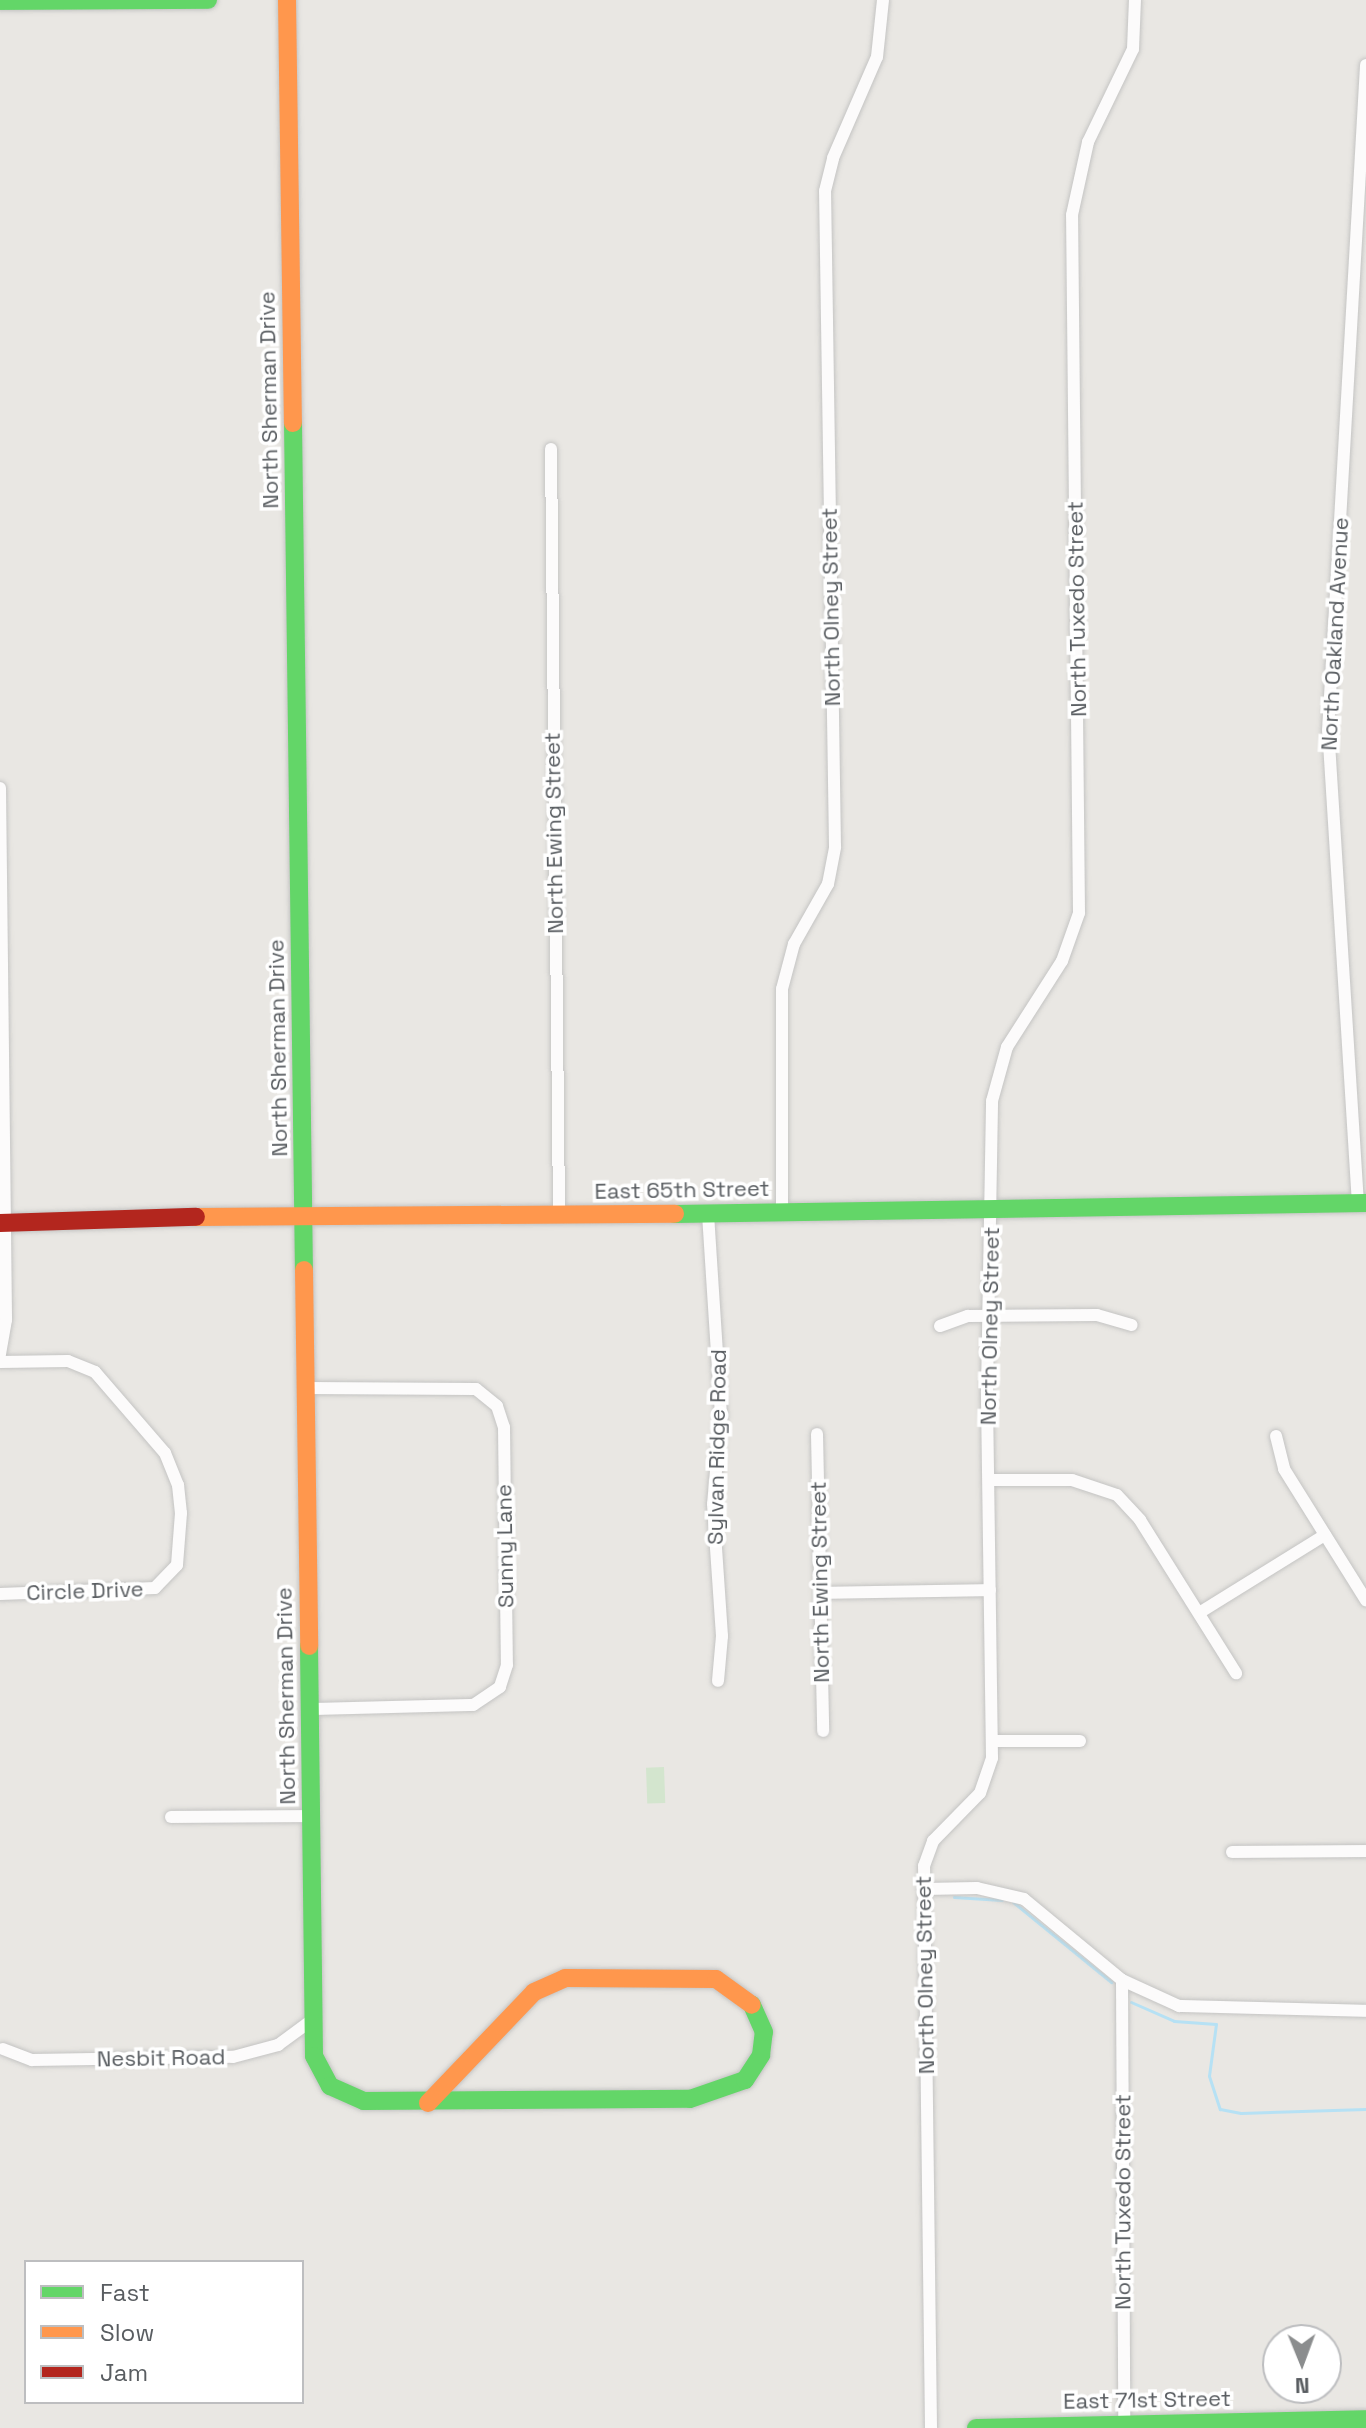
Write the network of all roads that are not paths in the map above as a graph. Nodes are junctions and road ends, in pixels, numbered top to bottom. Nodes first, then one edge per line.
1 (208, 0) edge
2 (287, 0) edge
3 (883, 0) edge
4 (1135, 0) edge
5 (0, 1) edge
6 (1366, 65) edge
7 (551, 449) dead end
8 (0, 788) edge
9 (1362, 1204) edge
10 (992, 1209) junction
11 (782, 1213) junction
12 (708, 1214) junction
13 (559, 1216) junction
14 (303, 1217) junction
15 (2, 1223) edge
16 (990, 1316) junction
17 (1132, 1325) dead end
18 (940, 1326) dead end
19 (0, 1355) edge
20 (0, 1362) edge
21 (306, 1388) junction
22 (817, 1434) dead end
23 (1276, 1436) dead end
24 (989, 1480) junction
25 (1325, 1535) junction
26 (990, 1590) junction
27 (821, 1593) junction
28 (0, 1594) edge
29 (1366, 1600) edge
30 (1199, 1613) junction
31 (1236, 1673) dead end
32 (718, 1681) dead end
33 (310, 1709) junction
34 (823, 1731) dead end
35 (992, 1741) junction
36 (1080, 1741) dead end
37 (311, 1816) junction
38 (171, 1817) dead end
39 (1366, 1851) edge
40 (1232, 1852) dead end
41 (924, 1889) junction
42 (1122, 1980) junction
43 (1366, 2011) edge
44 (312, 2020) junction
45 (3, 2049) dead end
46 (428, 2103) junction
47 (1366, 2419) edge
48 (1124, 2425) junction
49 (931, 2428) edge
50 (976, 2428) edge

1 - 5 street
2 - 14 street, North Sherman Drive
3 - 11 street, North Olney Street
4 - 10 street, North Tuxedo Street
6 - 9 street, North Oakland Avenue
7 - 13 street, North Ewing Street
8 - 15 street
9 - 10 street, East 65th Street
10 - 11 street, East 65th Street
10 - 16 street, North Olney Street
11 - 12 street, East 65th Street
12 - 13 street, East 65th Street
12 - 32 street, Sylvan Ridge Road
13 - 14 street, East 65th Street
14 - 15 street, East 65th Street
14 - 21 street, North Sherman Drive
15 - 19 street
16 - 17 street
16 - 18 street
16 - 24 street, North Olney Street
20 - 28 street, Circle Drive
21 - 33 street, North Sherman Drive
21 - 33 street, Sunny Lane
22 - 27 street, North Ewing Street
23 - 25 street
24 - 26 street, North Olney Street
24 - 30 street
25 - 29 street
25 - 30 street
26 - 27 street
26 - 35 street, North Olney Street
27 - 34 street, North Ewing Street
30 - 31 street
33 - 37 street, North Sherman Drive
35 - 36 street
35 - 41 street, North Olney Street
37 - 38 street
37 - 44 street, North Sherman Drive
39 - 40 street
41 - 42 street
41 - 49 street, North Olney Street
42 - 43 street
42 - 48 street, North Tuxedo Street
44 - 45 street, Nesbit Road
44 - 46 street, North Sherman Drive
46 - 46 street
47 - 48 street, East 71st Street
48 - 50 street, East 71st Street

